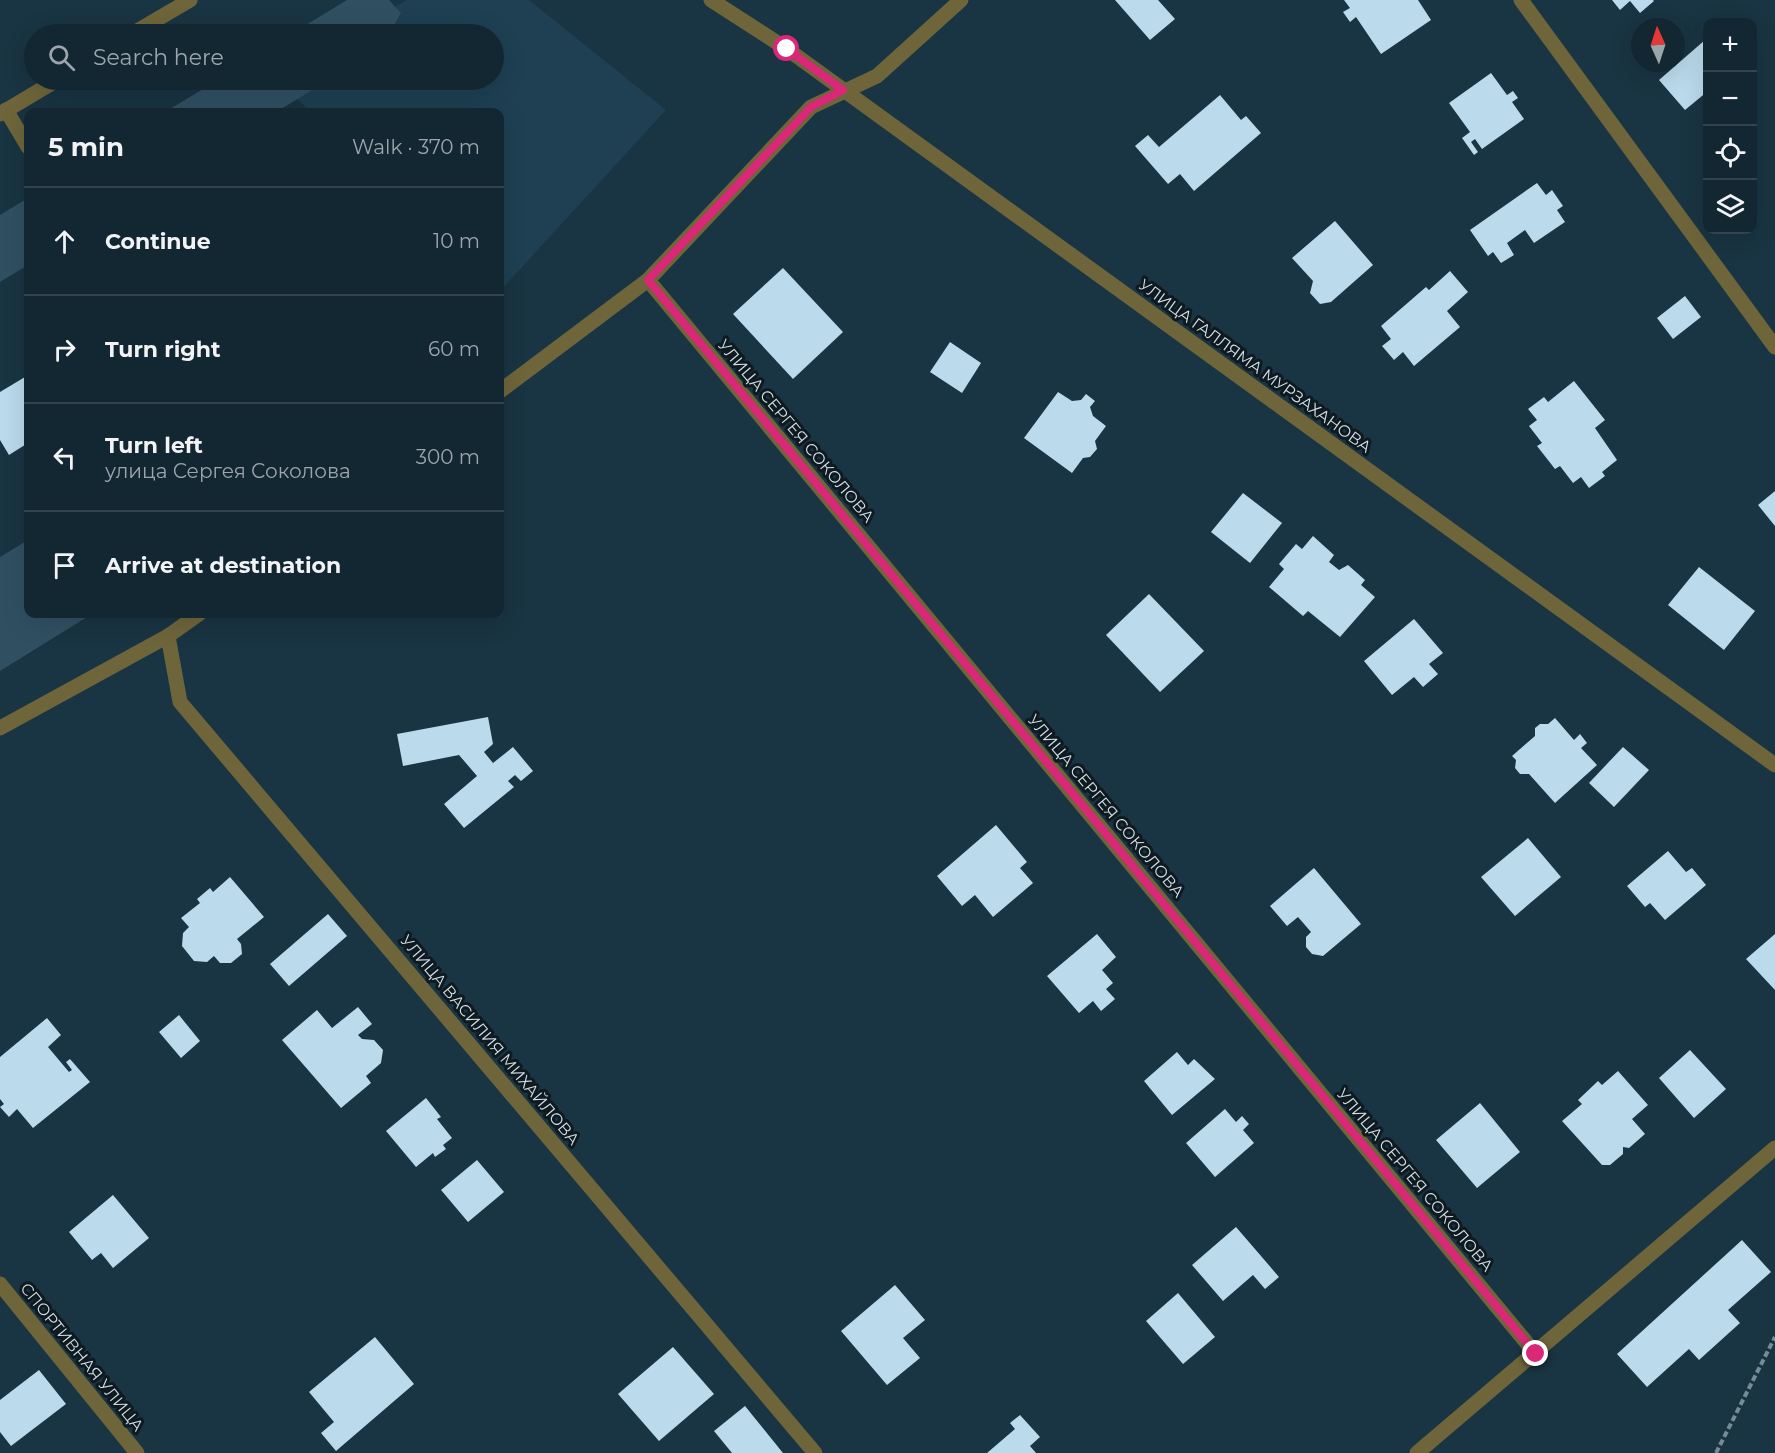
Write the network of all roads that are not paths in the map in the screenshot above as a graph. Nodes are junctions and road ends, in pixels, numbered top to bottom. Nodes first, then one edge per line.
1 (190, 0) edge
2 (711, 0) edge
3 (961, 0) edge
4 (1521, 0) edge
5 (149, 24) edge
6 (40, 90) edge
7 (843, 90) junction
8 (3, 112) edge
9 (24, 141) edge
10 (648, 280) junction
11 (1775, 347) edge
12 (504, 388) edge
13 (193, 618) edge
14 (168, 636) junction
15 (0, 728) edge
16 (1775, 765) edge
17 (1775, 1148) edge
18 (0, 1284) edge
19 (1536, 1354) junction
20 (137, 1453) edge
21 (815, 1453) edge
22 (1418, 1453) edge

1 - 5 street
2 - 7 street, УЛИЦА ГАЛЛЯМА МУРЗАХАНОВА
3 - 7 street
4 - 11 street
6 - 8 street
7 - 10 street
7 - 16 street, УЛИЦА ГАЛЛЯМА МУРЗАХАНОВА
8 - 9 street
10 - 12 street
10 - 19 street, УЛИЦА СЕРГЕЯ СОКОЛОВА
13 - 14 street
14 - 15 street
14 - 21 street, УЛИЦА ВАСИЛИЯ МИХАЙЛОВА
17 - 19 street
18 - 20 street, СПОРТИВНАЯ УЛИЦА
19 - 22 street

